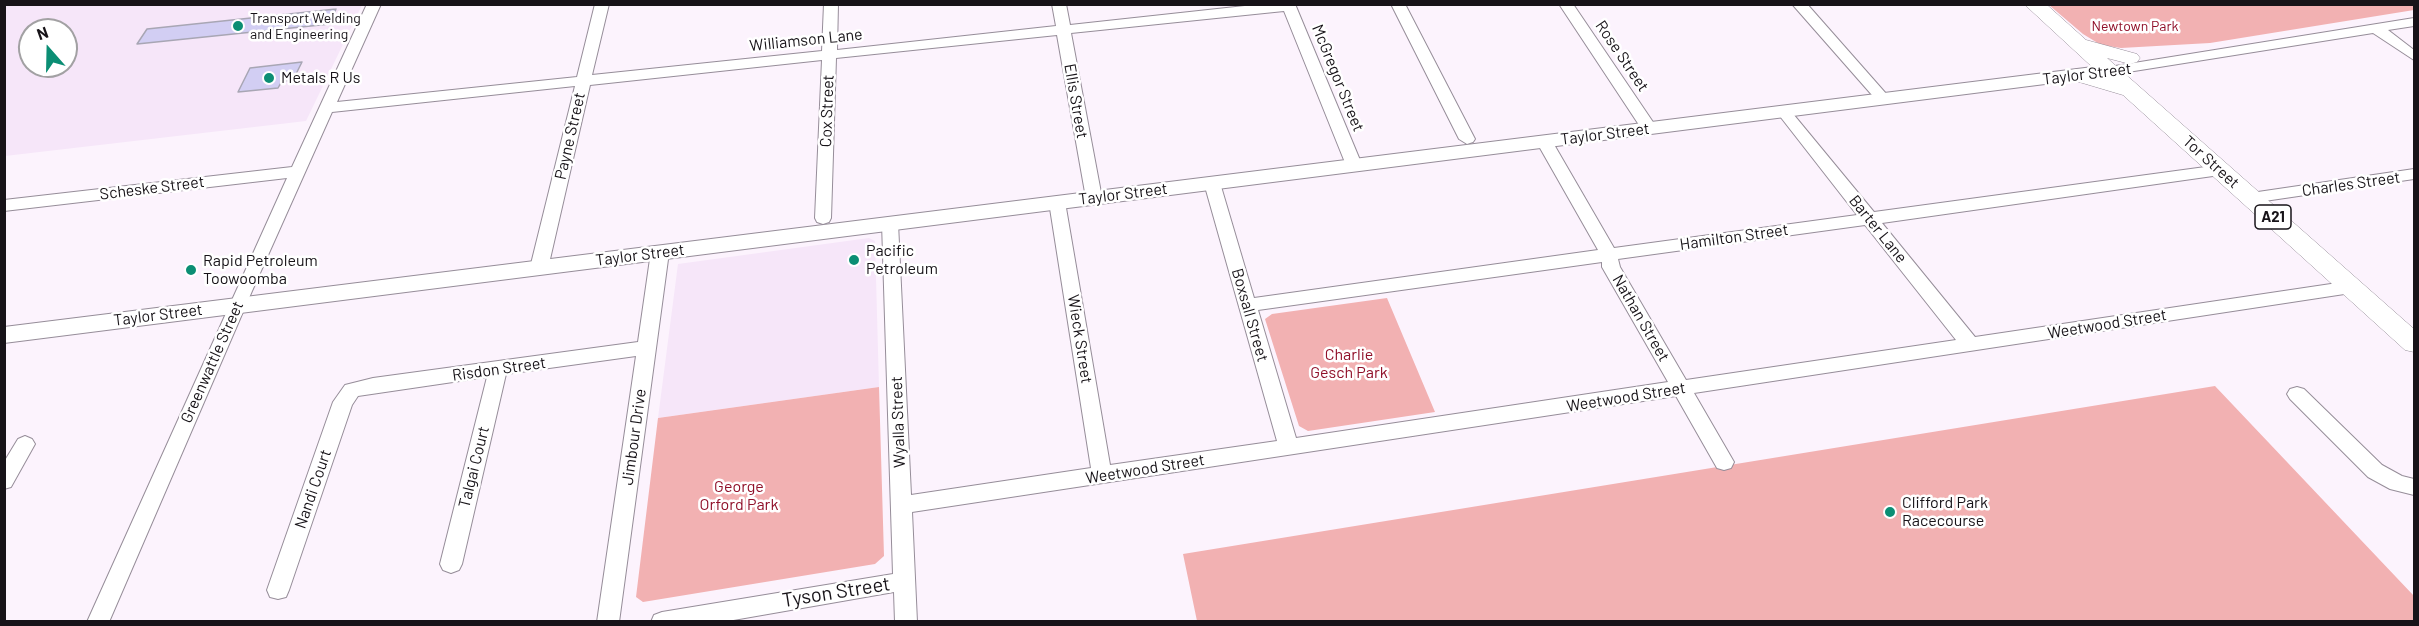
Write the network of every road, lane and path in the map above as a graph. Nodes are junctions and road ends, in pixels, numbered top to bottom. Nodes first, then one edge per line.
1 (374, 4) edge
2 (602, 4) edge
3 (831, 4) edge
4 (1059, 4) edge
5 (1398, 4) edge
6 (1566, 4) edge
7 (1799, 4) edge
8 (2034, 4) edge
9 (1289, 5) edge
10 (2415, 22) edge
11 (2375, 28) junction
12 (1063, 30) junction
13 (2078, 43) junction
14 (2240, 49) junction
15 (829, 55) junction
16 (2415, 56) edge
17 (2130, 58) junction
18 (2103, 66) junction
19 (2076, 75) junction
20 (583, 81) junction
21 (2131, 91) junction
22 (1880, 94) junction
23 (327, 108) junction
24 (1784, 112) junction
25 (1645, 123) junction
26 (1467, 139) junction
27 (1538, 142) junction
28 (1351, 160) junction
29 (299, 171) junction
30 (2220, 171) junction
31 (2415, 174) edge
32 (1212, 183) junction
33 (1093, 192) junction
34 (2251, 198) junction
35 (1057, 202) junction
36 (4, 206) edge
37 (823, 218) junction
38 (1869, 218) junction
39 (890, 223) junction
40 (660, 252) junction
41 (1606, 259) junction
42 (541, 261) junction
43 (2351, 287) junction
44 (240, 298) junction
45 (1247, 305) junction
46 (4, 322) edge
47 (4, 335) edge
48 (2415, 344) edge
49 (1971, 345) junction
50 (646, 348) junction
51 (498, 369) junction
52 (1681, 388) junction
53 (352, 390) joint
54 (2297, 394) dead end
55 (25, 444) dead end
56 (1289, 447) junction
57 (1725, 462) dead end
58 (1102, 475) junction
59 (4, 481) edge
60 (2415, 487) edge
61 (901, 505) junction
62 (451, 564) dead end
63 (904, 581) junction
64 (278, 590) dead end
65 (735, 615) edge
66 (98, 621) edge
67 (608, 621) edge
68 (662, 621) edge
69 (906, 621) edge

1 - 23 street, Greenwattle Street
2 - 20 street, Payne Street
3 - 15 street, Cox Street
4 - 12 street, Ellis Street
5 - 26 street
6 - 25 street, Rose Street
7 - 22 street
8 - 13 highway, Tor Street / A21
9 - 12 street, Williamson Lane
9 - 28 street, McGregor Street
10 - 11 street, Taylor Street
11 - 14 street, Taylor Street
11 - 16 street
12 - 15 street, Williamson Lane
12 - 33 street, Ellis Street
13 - 17 highway
13 - 18 highway, Tor Street / A21
14 - 17 street, Taylor Street
14 - 18 street, Taylor Street
15 - 20 street, Williamson Lane
15 - 37 street, Cox Street
17 - 18 street, Taylor Street
18 - 19 main road, Taylor Street
18 - 21 highway, Tor Street / A21
18 - 22 main road, Taylor Street
19 - 21 highway
19 - 22 main road, Taylor Street
20 - 23 street, Williamson Lane
20 - 42 street, Payne Street
21 - 30 highway, Tor Street / A21
22 - 24 main road, Taylor Street
22 - 25 main road, Taylor Street
23 - 29 street, Greenwattle Street
24 - 25 main road, Taylor Street
24 - 38 street, Barter Lane
25 - 26 main road, Taylor Street
25 - 27 main road, Taylor Street
26 - 28 main road, Taylor Street
27 - 28 main road, Taylor Street
27 - 41 street, Nathan Street
28 - 32 main road, Taylor Street
28 - 33 main road, Taylor Street
29 - 36 street, Scheske Street
29 - 44 street, Greenwattle Street
30 - 34 highway, Tor Street / A21
30 - 38 street, Hamilton Street
31 - 34 street, Charles Street
32 - 33 main road, Taylor Street
32 - 45 street, Boxsall Street
33 - 35 main road, Taylor Street
33 - 37 main road, Taylor Street
34 - 43 highway, Tor Street / A21
35 - 39 main road, Taylor Street
35 - 58 street, Wieck Street
37 - 39 main road
37 - 42 main road, Taylor Street
38 - 41 street, Hamilton Street
38 - 49 street, Barter Lane
39 - 40 main road, Taylor Street
39 - 61 street, Wyalla Street
40 - 42 main road, Taylor Street
40 - 50 street, Jimbour Drive
41 - 45 street, Hamilton Street
41 - 52 street, Nathan Street
42 - 44 main road, Taylor Street
43 - 48 highway, Tor Street / A21
43 - 49 street, Weetwood Street
44 - 46 main road, Taylor Street
44 - 47 main road, Taylor Street
44 - 66 street, Greenwattle Street
45 - 56 street, Boxsall Street
49 - 52 street, Weetwood Street
50 - 51 street, Risdon Street
50 - 67 street, Jimbour Drive
51 - 53 street, Risdon Street
51 - 62 street, Talgai Court
52 - 56 street, Weetwood Street
52 - 57 street, Nathan Street
53 - 64 street, Nandi Court
54 - 60 street
55 - 59 street
56 - 58 street, Weetwood Street
58 - 61 street, Weetwood Street
61 - 63 street, Wyalla Street
63 - 65 street, Tyson Street
63 - 69 street, Wyalla Street
65 - 68 street, Tyson Street

